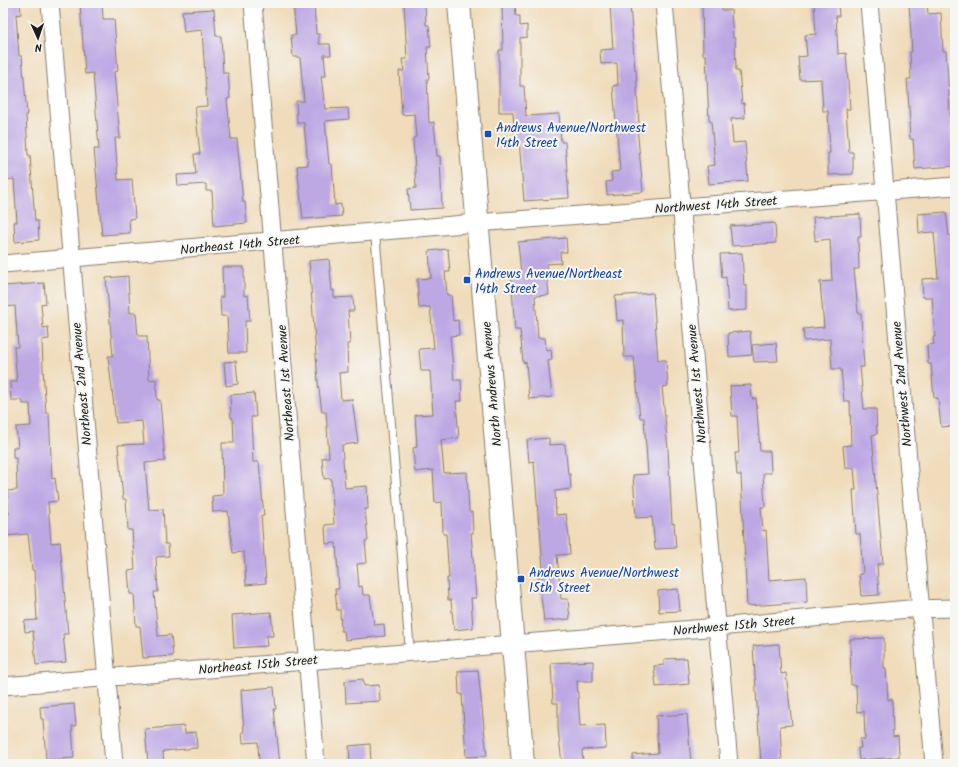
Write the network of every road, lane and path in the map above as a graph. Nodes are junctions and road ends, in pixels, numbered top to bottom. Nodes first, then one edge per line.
1 (50, 3) edge
2 (253, 3) edge
3 (459, 3) edge
4 (664, 3) edge
5 (869, 3) edge
6 (955, 186) edge
7 (884, 192) junction
8 (680, 207) junction
9 (476, 223) junction
10 (375, 232) junction
11 (274, 241) junction
12 (70, 259) junction
13 (3, 264) edge
14 (955, 608) edge
15 (920, 610) junction
16 (718, 627) junction
17 (514, 643) junction
18 (410, 652) junction
19 (307, 661) junction
20 (105, 676) junction
21 (3, 686) edge
22 (114, 764) edge
23 (316, 764) edge
24 (524, 764) edge
25 (729, 764) edge
26 (934, 764) edge

1 - 12 street, Northeast 2nd Avenue
2 - 11 street, Northeast 1st Avenue
3 - 9 main road, North Andrews Avenue
4 - 8 street, Northwest 1st Avenue
5 - 7 street, Northwest 2nd Avenue
6 - 7 street, Northwest 14th Street
7 - 8 street, Northwest 14th Street
7 - 15 street, Northwest 2nd Avenue
8 - 9 street, Northwest 14th Street
8 - 16 street, Northwest 1st Avenue
9 - 10 street, Northeast 14th Street
9 - 17 main road, North Andrews Avenue
10 - 11 street, Northeast 14th Street
10 - 18 lane
11 - 12 street, Northeast 14th Street
11 - 19 street, Northeast 1st Avenue
12 - 13 street, Northeast 14th Street
12 - 20 street, Northeast 2nd Avenue
14 - 15 street, Northwest 15th Street
15 - 16 street, Northwest 15th Street
15 - 26 street, Northwest 2nd Avenue
16 - 17 street, Northwest 15th Street
16 - 25 street, Northwest 1st Avenue
17 - 18 street, Northeast 15th Street
17 - 24 main road, North Andrews Avenue
18 - 19 street, Northeast 15th Street
19 - 20 street, Northeast 15th Street
19 - 23 street, Northeast 1st Avenue
20 - 21 street, Northeast 15th Street
20 - 22 street, Northeast 2nd Avenue

